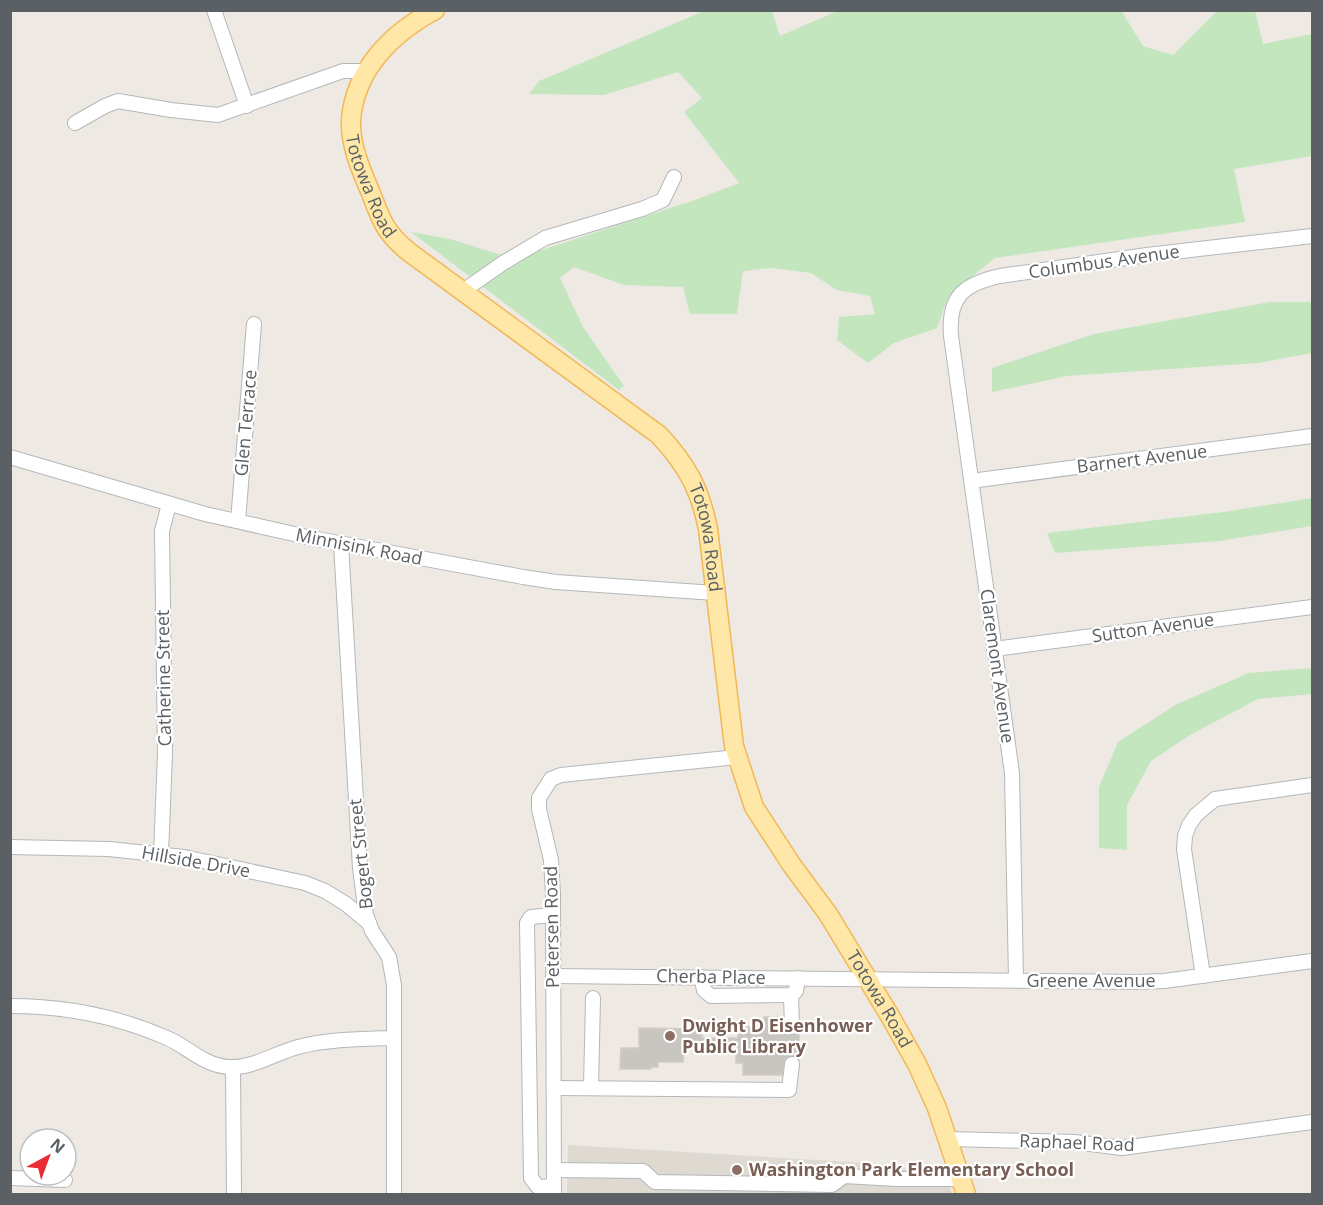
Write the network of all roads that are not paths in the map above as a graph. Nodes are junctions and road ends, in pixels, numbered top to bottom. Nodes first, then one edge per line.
1 (214, 10) edge
2 (435, 10) edge
3 (367, 71) junction
4 (247, 106) junction
5 (75, 123) dead end
6 (674, 177) dead end
7 (1312, 236) edge
8 (463, 291) junction
9 (254, 324) dead end
10 (953, 352) joint
11 (1312, 436) edge
12 (10, 457) edge
13 (971, 481) junction
14 (169, 504) junction
15 (238, 521) junction
16 (340, 544) junction
17 (715, 593) junction
18 (1312, 607) edge
19 (994, 649) junction
20 (737, 757) junction
21 (1312, 785) edge
22 (10, 847) edge
23 (161, 854) junction
24 (553, 915) junction
25 (369, 923) junction
26 (1312, 961) edge
27 (553, 976) junction
28 (1203, 976) junction
29 (701, 977) junction
30 (798, 978) junction
31 (868, 979) junction
32 (1016, 980) junction
33 (791, 995) junction
34 (593, 998) dead end
35 (10, 1006) edge
36 (792, 1027) tunnel mouth
37 (393, 1038) junction
38 (554, 1051) junction
39 (529, 1052) junction
40 (792, 1064) tunnel mouth
41 (233, 1067) junction
42 (554, 1088) junction
43 (591, 1088) junction
44 (1312, 1122) edge
45 (948, 1139) junction
46 (554, 1170) junction
47 (964, 1187) edge
48 (554, 1190) edge
49 (234, 1194) edge
50 (394, 1194) edge

1 - 4 street
2 - 3 main road, Totowa Road
3 - 4 street
3 - 8 main road, Totowa Road
4 - 5 street
6 - 8 street
7 - 10 street, Columbus Avenue
8 - 17 main road, Totowa Road
9 - 15 street, Glen Terrace
10 - 13 street, Claremont Avenue
11 - 13 street, Barnert Avenue
12 - 14 street, Minnisink Road
13 - 19 street, Claremont Avenue
14 - 15 street, Minnisink Road
14 - 23 street, Catherine Street
15 - 16 street, Minnisink Road
16 - 17 street, Minnisink Road
16 - 25 street, Bogert Street
17 - 20 main road, Totowa Road
18 - 19 street, Sutton Avenue
19 - 32 street, Claremont Avenue
20 - 24 street, Petersen Road
20 - 31 main road, Totowa Road
21 - 28 street
22 - 23 street, Hillside Drive
23 - 25 street, Hillside Drive
24 - 27 street, Petersen Road
24 - 39 street
25 - 37 street, Bogert Street
26 - 28 street, Greene Avenue
27 - 29 street, Cherba Place
27 - 38 street, Petersen Road
28 - 32 street, Greene Avenue
29 - 30 street, Cherba Place
29 - 33 street
30 - 31 street, Cherba Place
30 - 33 street
31 - 32 street, Greene Avenue
31 - 45 main road, Totowa Road
33 - 36 street
34 - 43 street
35 - 41 street
37 - 41 street
37 - 50 street, Bogert Street
38 - 39 street
38 - 42 street, Petersen Road
39 - 48 street
40 - 43 street
41 - 49 street
42 - 43 street
42 - 46 street, Petersen Road
44 - 45 street, Raphael Road
45 - 47 main road, Totowa Road
46 - 47 street
46 - 48 street, Petersen Road

